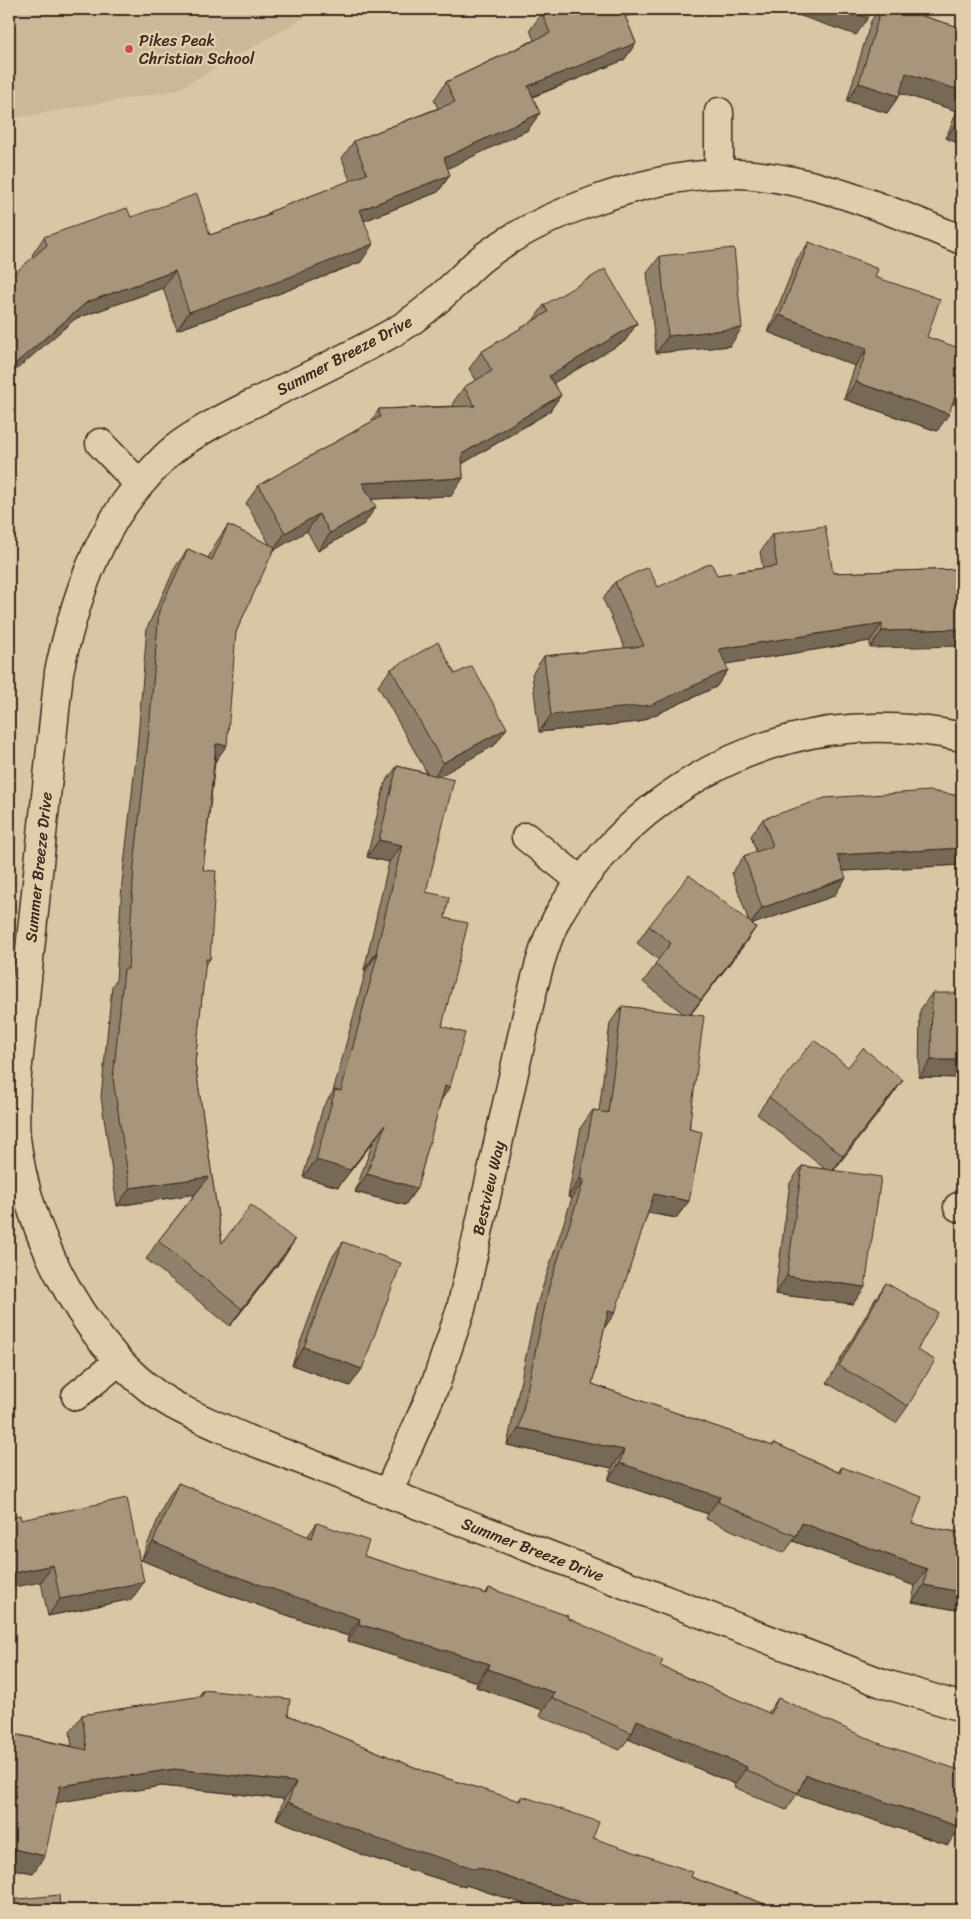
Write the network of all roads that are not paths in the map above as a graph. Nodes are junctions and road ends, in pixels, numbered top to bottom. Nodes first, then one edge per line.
1 (719, 112) dead end
2 (719, 174) junction
3 (962, 240) edge
4 (100, 443) dead end
5 (139, 484) junction
6 (962, 738) edge
7 (526, 837) dead end
8 (581, 881) junction
9 (119, 1362) junction
10 (76, 1396) dead end
11 (388, 1493) junction
12 (962, 1707) edge

1 - 2 street
2 - 3 street, Summer Breeze Drive
2 - 5 street, Summer Breeze Drive
4 - 5 street
5 - 9 street, Summer Breeze Drive
6 - 8 street, Bestview Way
7 - 8 street
8 - 11 street, Bestview Way
9 - 10 street
9 - 11 street, Summer Breeze Drive
11 - 12 street, Summer Breeze Drive

